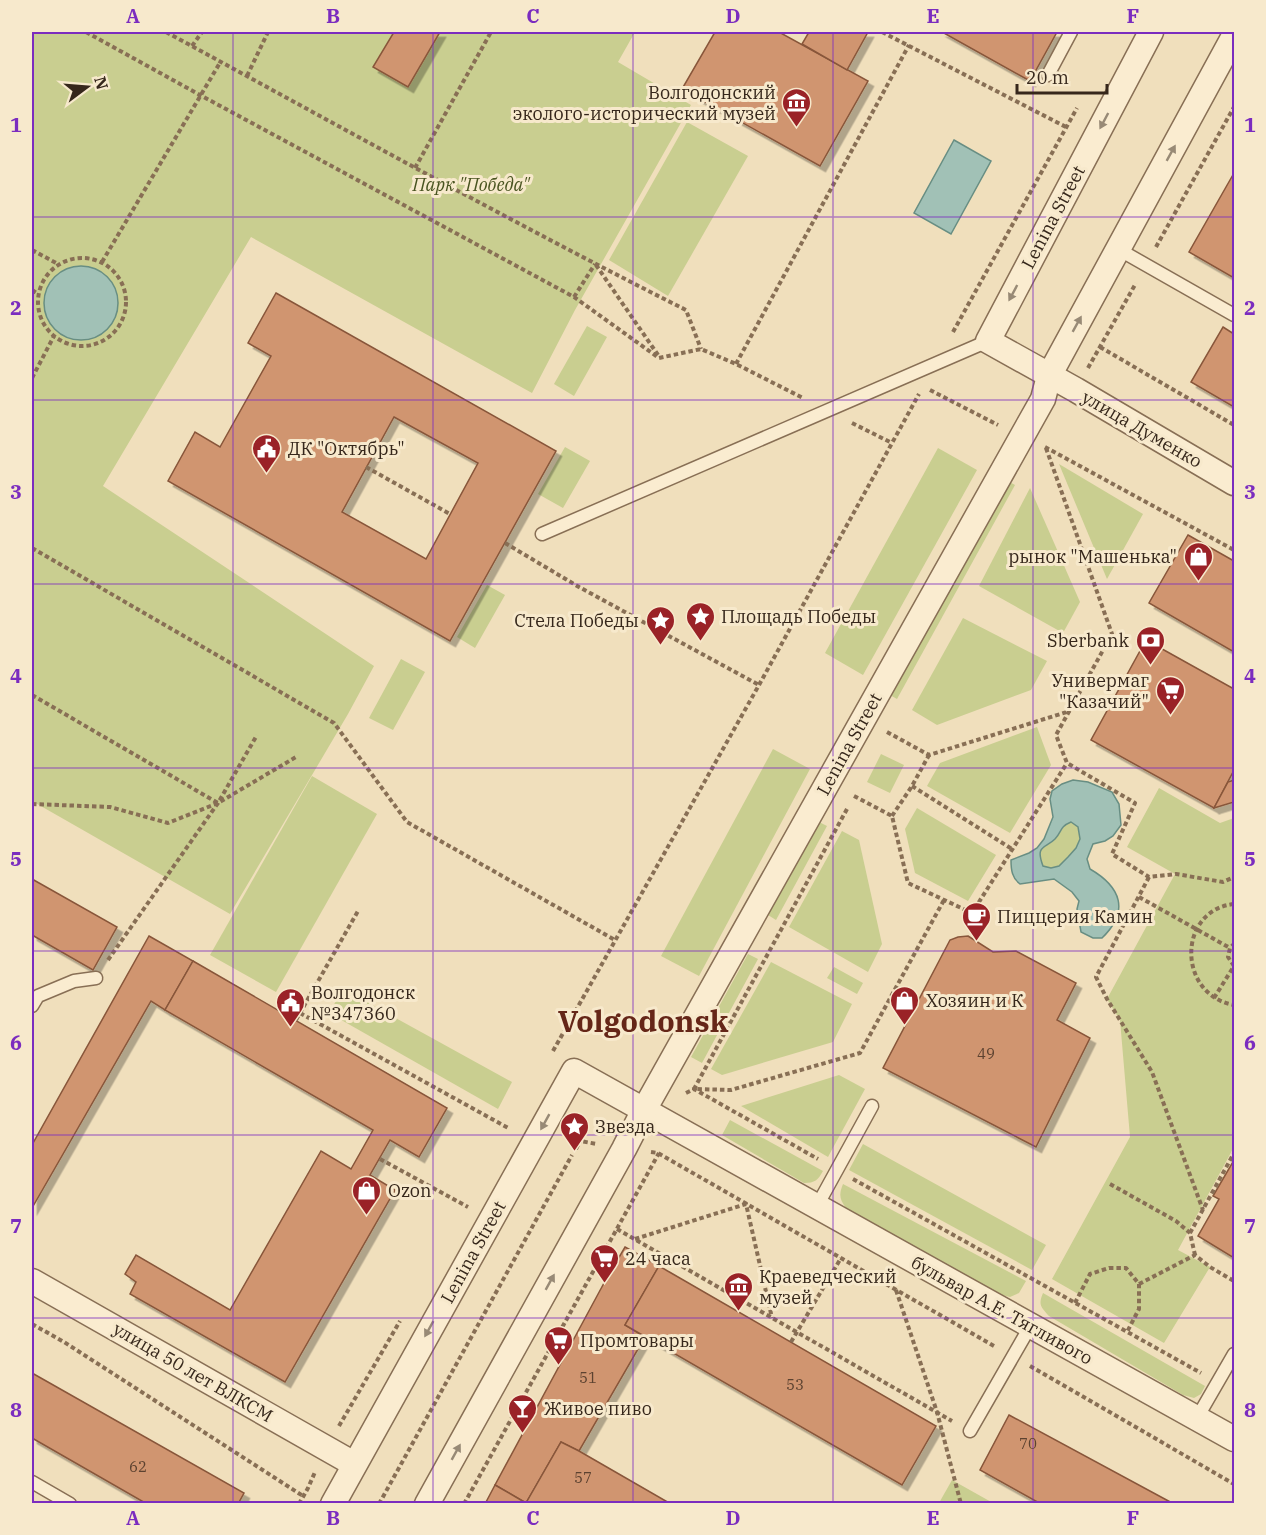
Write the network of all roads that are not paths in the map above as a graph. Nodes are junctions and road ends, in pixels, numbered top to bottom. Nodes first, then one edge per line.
1 (1071, 32) edge
2 (1151, 32) edge
3 (1234, 36) edge
4 (1048, 75) dead end
5 (1118, 249) junction
6 (1234, 315) edge
7 (988, 341) junction
8 (1049, 376) junction
9 (1234, 483) edge
10 (542, 534) dead end
11 (96, 978) road end
12 (32, 1006) edge
13 (872, 1106) dead end
14 (644, 1110) junction
15 (817, 1206) junction
16 (32, 1281) edge
17 (1031, 1325) junction
18 (1234, 1354) edge
19 (1197, 1418) junction
20 (970, 1431) road end
21 (1234, 1439) edge
22 (354, 1464) junction
23 (32, 1482) edge
24 (70, 1503) edge
25 (333, 1503) edge
26 (427, 1503) edge

1 - 4 lane
2 -> 7 street, Lenina Street
5 -> 3 street, Lenina Street
5 - 6 lane
8 -> 5 street, Lenina Street
7 - 8 street
7 - 10 lane
8 - 9 street, улица Думенко
8 - 14 street, Lenina Street
11 - 12 lane
13 - 15 lane
14 - 15 street, бульвар А.Е. Тягливого
14 -> 22 street, Lenina Street
26 -> 14 street, Lenina Street
15 - 17 street, бульвар А.Е. Тягливого
16 - 22 street, улица 50 лет ВЛКСМ
17 - 19 street, бульвар А.Е. Тягливого
17 - 20 lane
18 - 19 lane
19 - 21 street, бульвар А.Е. Тягливого
22 - 25 street, Lenina Street
23 - 24 lane

